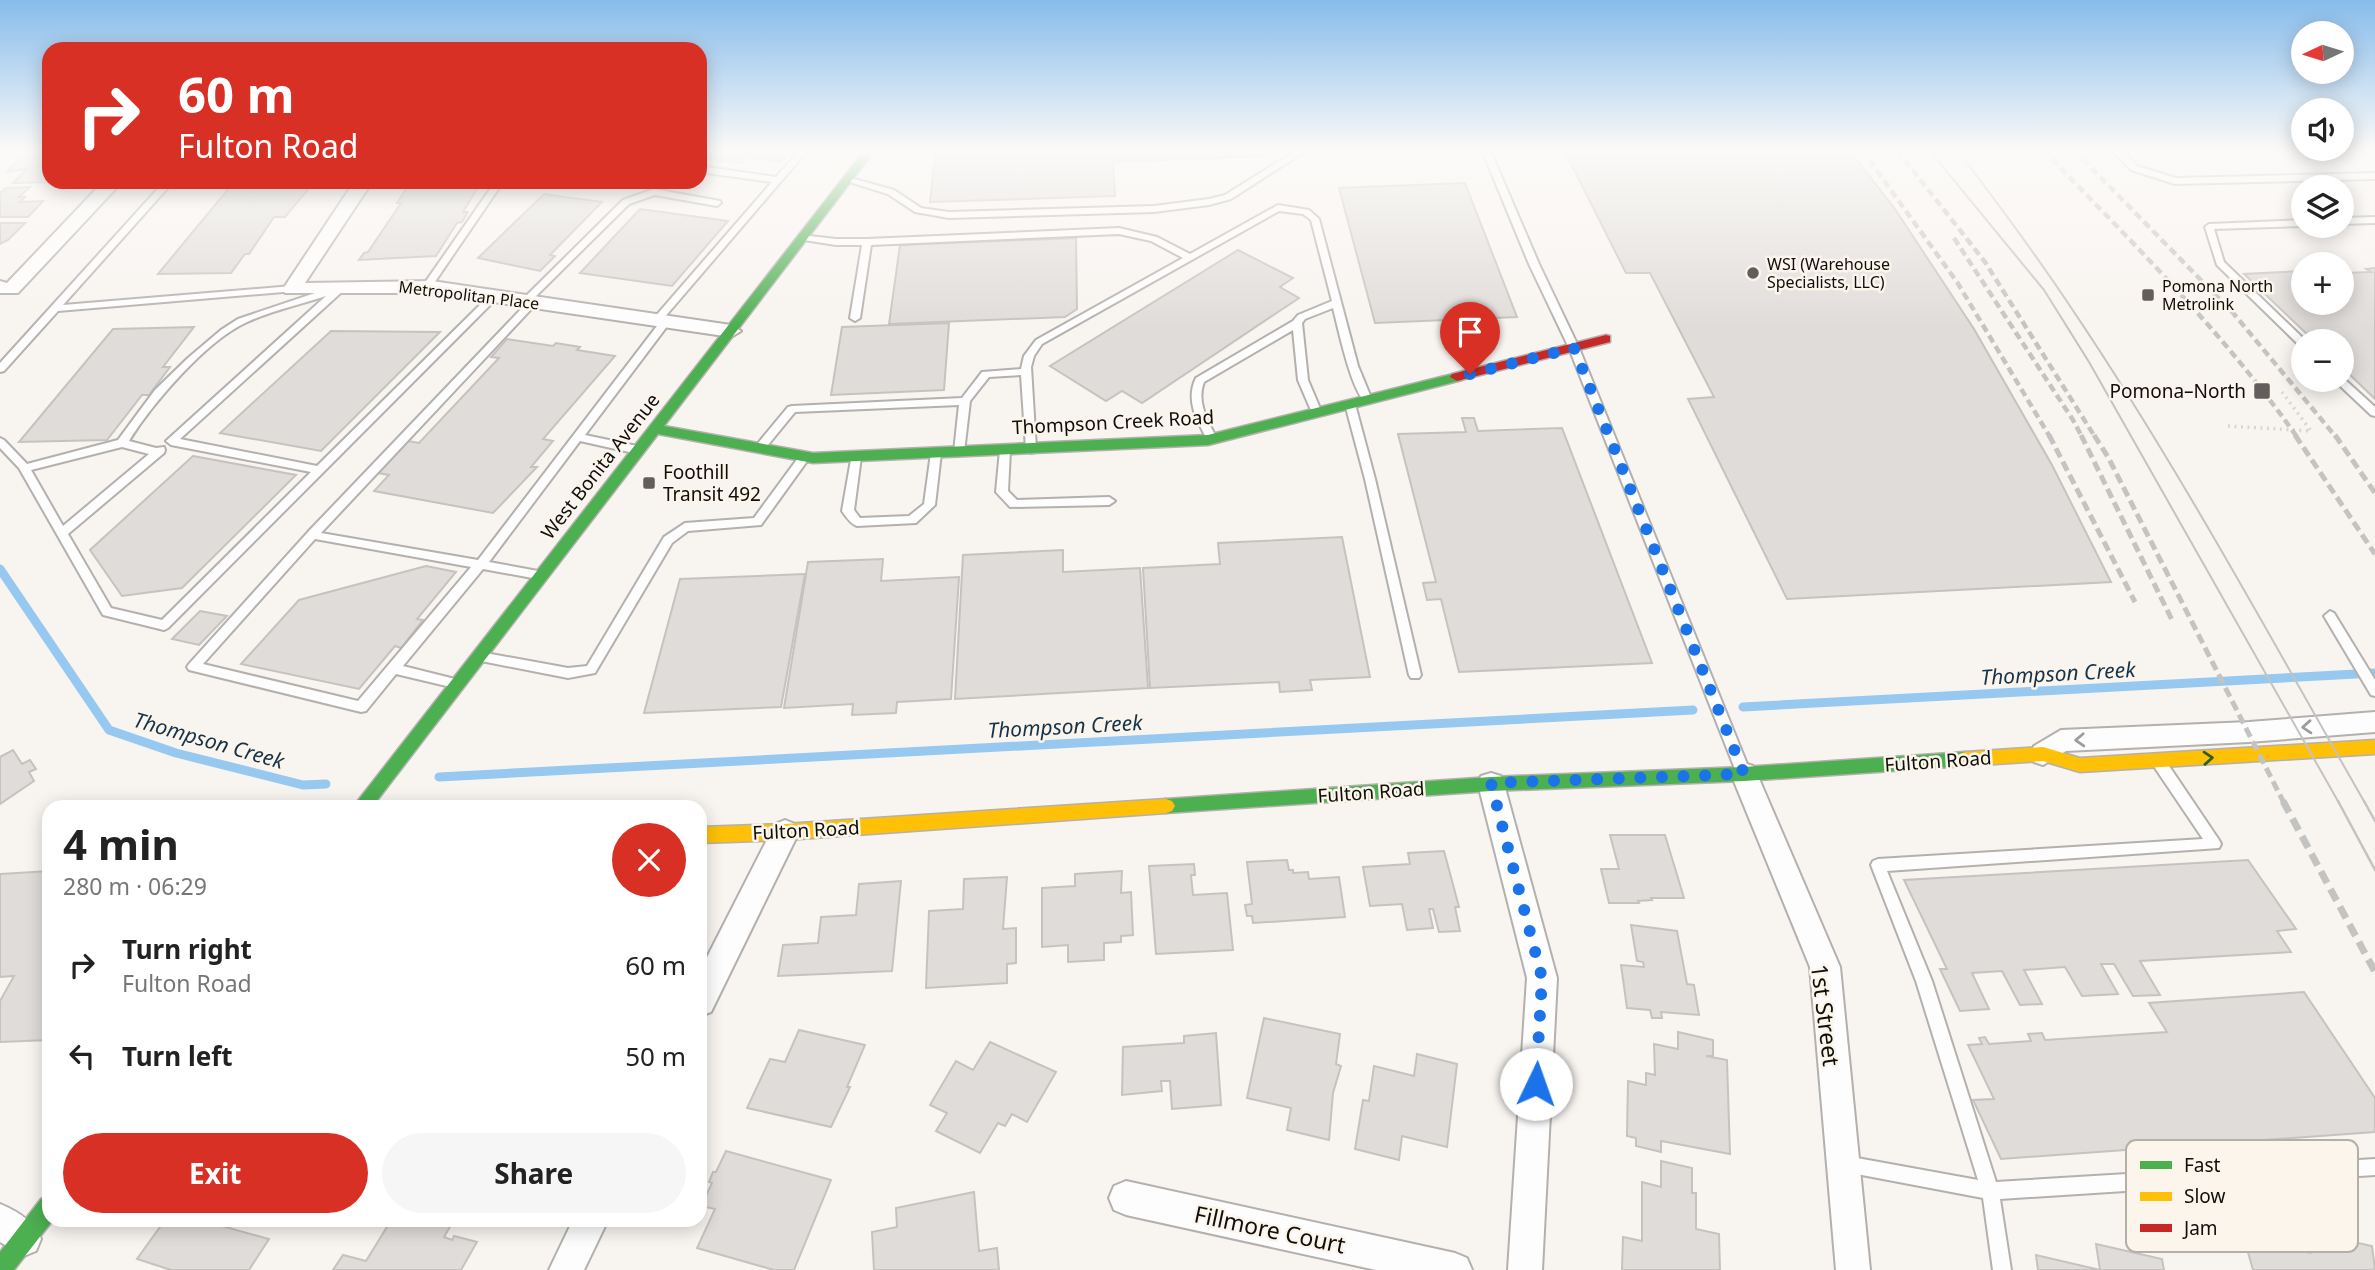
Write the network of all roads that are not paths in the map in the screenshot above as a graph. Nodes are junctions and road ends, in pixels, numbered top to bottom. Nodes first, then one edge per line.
1 (85, 209) edge
2 (145, 209) edge
3 (345, 209) edge
4 (480, 209) edge
5 (619, 209) edge
6 (754, 209) edge
7 (825, 209) edge
8 (917, 209) edge
9 (1145, 209) edge
10 (1276, 209) edge
11 (1287, 209) edge
12 (1511, 209) edge
13 (2375, 220) edge
14 (2354, 221) edge
15 (2291, 224) edge
16 (804, 237) junction
17 (867, 242) junction
18 (1189, 257) junction
19 (342, 287) junction
20 (427, 287) junction
21 (6, 288) edge
22 (292, 289) junction
23 (494, 296) junction
24 (530, 301) junction
25 (1336, 303) junction
26 (57, 308) junction
27 (855, 318) dead end
28 (661, 320) junction
29 (1297, 323) junction
30 (731, 331) junction
31 (2291, 332) edge
32 (1606, 339) dead end
33 (1574, 348) junction
34 (0, 369) edge
35 (1026, 372) junction
36 (2352, 392) edge
37 (1367, 400) junction
38 (965, 401) junction
39 (1350, 404) junction
40 (1317, 413) junction
41 (2375, 414) edge
42 (655, 429) junction
43 (578, 437) junction
44 (1212, 439) junction
45 (171, 441) junction
46 (0, 442) edge
47 (121, 443) junction
48 (759, 448) junction
49 (1031, 449) junction
50 (639, 450) junction
51 (1005, 450) junction
52 (157, 452) junction
53 (959, 452) junction
54 (936, 453) junction
55 (805, 457) junction
56 (856, 457) junction
57 (24, 468) junction
58 (320, 470) junction
59 (1109, 501) dead end
60 (62, 533) junction
61 (312, 535) junction
62 (481, 564) junction
63 (542, 575) junction
64 (2330, 616) dead end
65 (479, 657) junction
66 (395, 669) junction
67 (1415, 675) dead end
68 (459, 684) junction
69 (2375, 691) edge
70 (2375, 722) edge
71 (2375, 747) edge
72 (2043, 754) junction
73 (2158, 761) junction
74 (1744, 774) junction
75 (1491, 783) junction
76 (368, 800) edge
77 (785, 832) junction
78 (707, 835) edge
79 (707, 988) edge
80 (1842, 1164) junction
81 (2126, 1183) edge
82 (1990, 1191) junction
83 (1126, 1198) dead end
84 (42, 1211) edge
85 (588, 1227) edge
86 (12, 1230) edge
87 (1, 1270) edge
88 (566, 1270) edge
89 (1455, 1270) edge
90 (1525, 1270) edge
91 (1853, 1270) edge
92 (2002, 1270) edge

1 - 21 street
2 - 26 lane
3 - 22 street
4 - 20 lane
5 - 24 lane
6 - 28 lane
7 - 16 street, West Bonita Avenue
8 - 9 lane
10 - 18 lane
11 - 25 lane
12 - 33 lane
13 - 14 lane
15 - 31 lane
16 - 17 lane
16 - 30 street, West Bonita Avenue
17 - 18 lane
17 - 27 lane
18 - 35 lane
19 - 20 street, Metropolitan Place
19 - 22 street, Metropolitan Place
19 - 45 lane
19 - 47 lane
20 - 23 street, Metropolitan Place
22 - 26 lane
23 - 24 street, Metropolitan Place
23 - 58 lane
24 - 28 street, Metropolitan Place
24 - 61 lane
25 - 29 lane
25 - 37 lane
26 - 34 lane
28 - 30 street, Metropolitan Place
28 - 43 lane
29 - 40 lane
29 - 44 lane
30 - 42 street, West Bonita Avenue
32 - 33 street, Thompson Creek Road
33 - 37 street, Thompson Creek Road
33 - 74 lane
35 - 38 lane
35 - 49 lane
36 - 41 lane
37 - 39 street, Thompson Creek Road
38 - 48 lane
38 - 53 lane
39 - 40 street, Thompson Creek Road
39 - 67 lane
40 - 44 street, Thompson Creek Road
42 - 48 street, Thompson Creek Road
42 - 50 street, West Bonita Avenue
43 - 50 lane
43 - 62 lane
44 - 49 street, Thompson Creek Road
45 - 52 lane
45 - 58 lane
46 - 57 lane
47 - 52 lane
47 - 57 lane
48 - 55 street, Thompson Creek Road
49 - 51 street, Thompson Creek Road
50 - 63 street, West Bonita Avenue
51 - 53 street, Thompson Creek Road
51 - 59 lane
52 - 60 lane
53 - 54 street, Thompson Creek Road
54 - 56 street, Thompson Creek Road
54 - 56 lane
55 - 56 street, Thompson Creek Road
55 - 65 lane
57 - 60 lane
58 - 60 lane
61 - 62 lane
61 - 66 lane
62 - 63 lane
62 - 66 lane
63 - 65 street, West Bonita Avenue
64 - 69 lane
65 - 68 street, West Bonita Avenue
66 - 68 lane
68 - 76 street, West Bonita Avenue
70 -> 72 street, Fulton Road
73 -> 71 street, Fulton Road
72 - 73 street, Fulton Road
72 - 74 street, Fulton Road
73 - 82 lane
74 - 75 street, Fulton Road
74 - 80 street, 1st Street
75 - 77 street, Fulton Road
75 - 90 street
77 - 78 street, Fulton Road
77 - 79 street
80 - 82 lane
80 - 91 street, 1st Street
81 - 82 lane
82 - 92 lane
83 - 89 street, Fillmore Court
84 - 86 street
85 - 88 street
86 - 87 street

